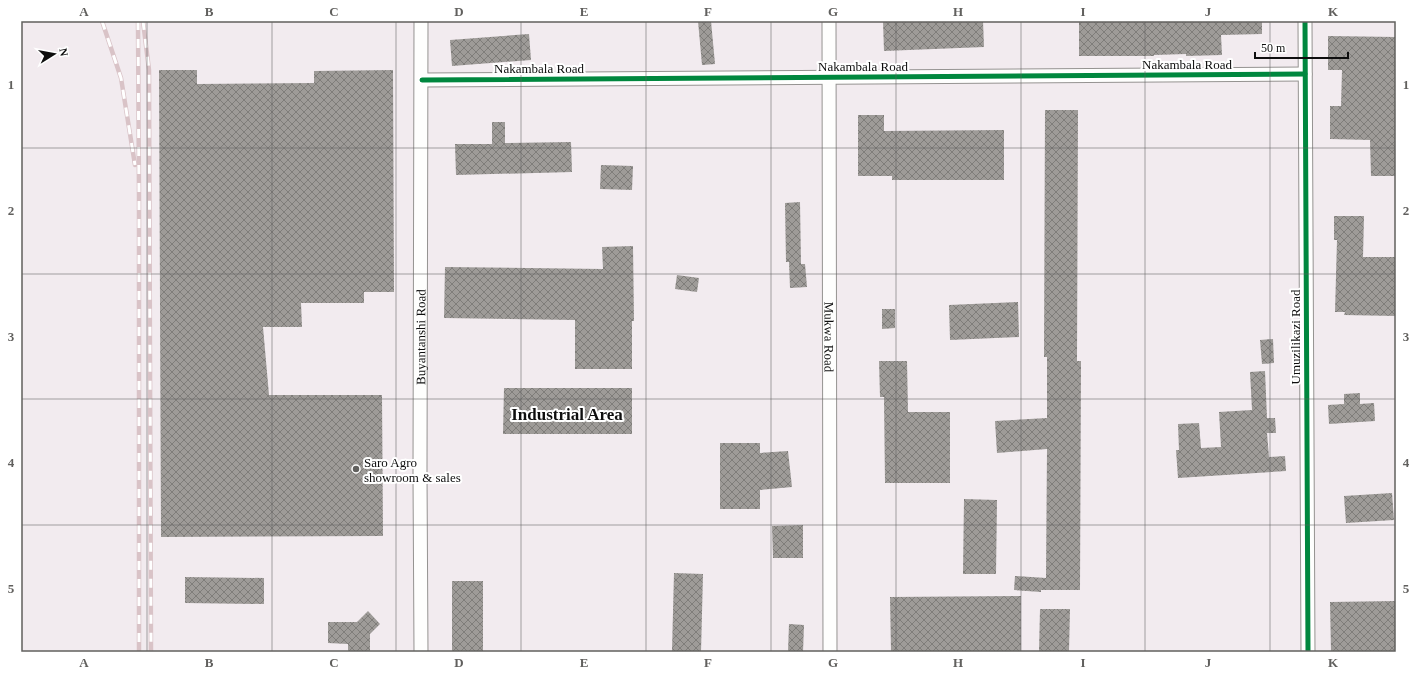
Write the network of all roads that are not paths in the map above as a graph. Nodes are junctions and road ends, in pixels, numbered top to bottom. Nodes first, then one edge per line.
1 (421, 21) edge
2 (829, 21) edge
3 (1305, 21) edge
4 (1305, 74) junction
5 (829, 77) junction
6 (422, 80) junction
7 (421, 652) edge
8 (830, 652) edge
9 (1308, 652) edge

1 - 6 street, Buyantanshi Road
2 - 5 street, Mukwa Road
3 - 4 street, Umuzilikazi Road
4 - 5 street, Nakambala Road
4 - 9 street, Umuzilikazi Road
5 - 6 street, Nakambala Road
5 - 8 street, Mukwa Road
6 - 7 street, Buyantanshi Road

